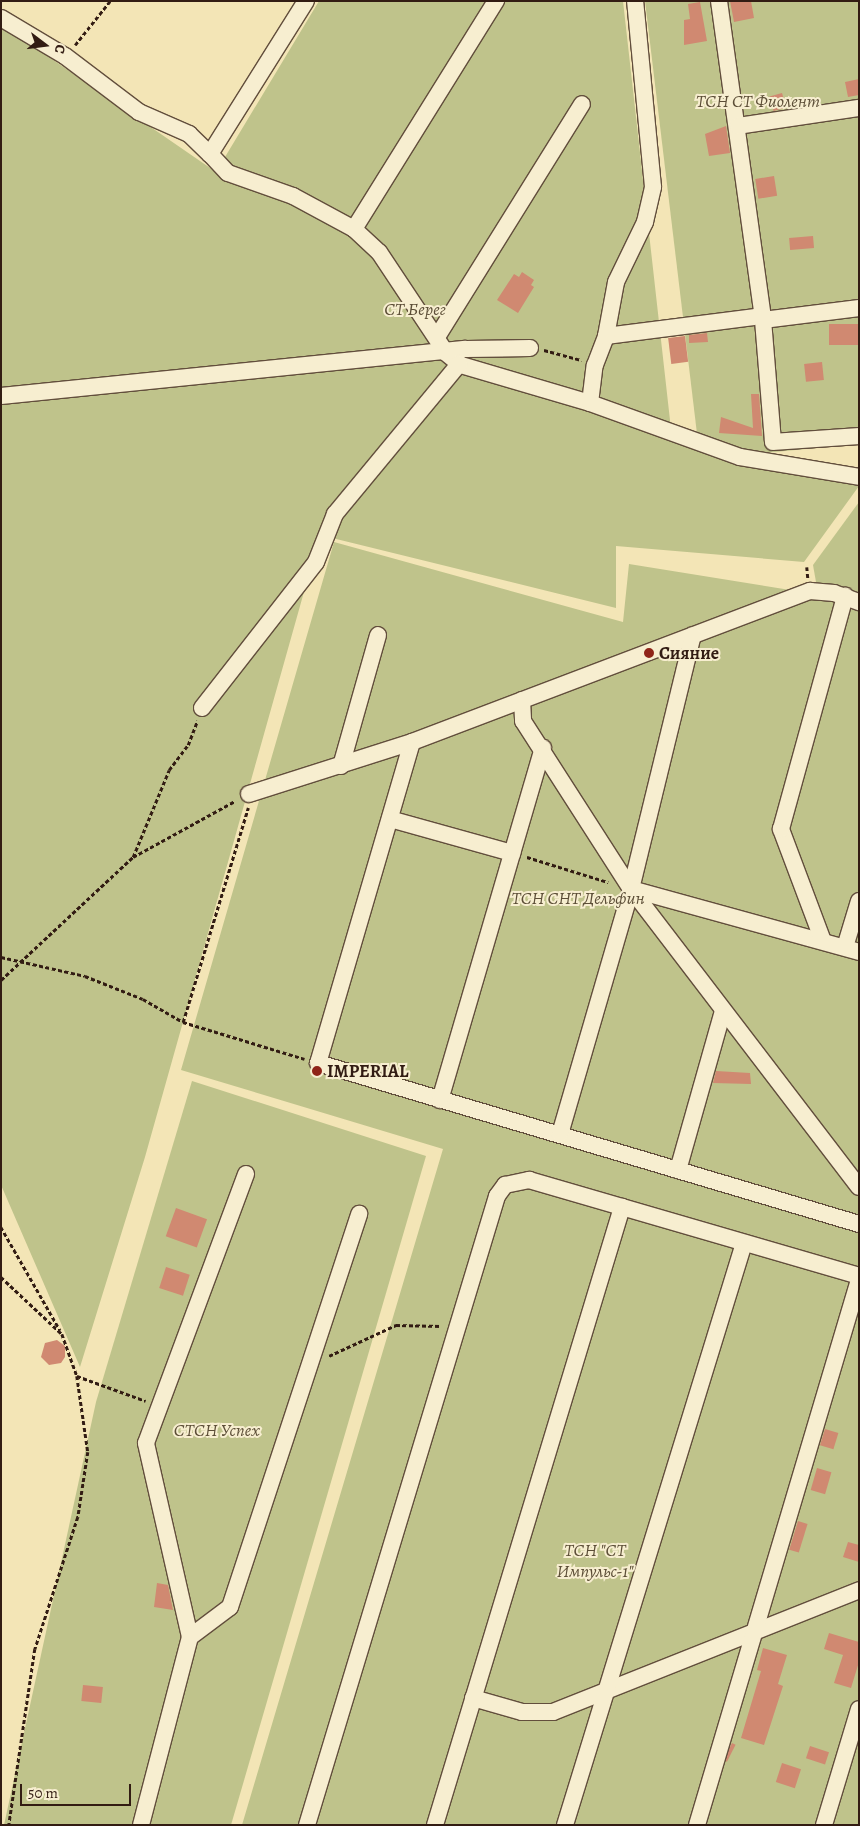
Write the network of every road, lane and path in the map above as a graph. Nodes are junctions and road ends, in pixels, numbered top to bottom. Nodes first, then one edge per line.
1 (110, 1) edge
2 (306, 1) edge
3 (496, 1) edge
4 (635, 1) edge
5 (719, 1) edge
6 (1, 18) edge
7 (65, 56) junction
8 (582, 104) dead end
9 (859, 108) edge
10 (738, 126) junction
11 (210, 154) junction
12 (354, 229) junction
13 (859, 308) edge
14 (758, 318) junction
15 (606, 336) junction
16 (437, 337) junction
17 (530, 348) joint
18 (446, 353) junction
19 (459, 364) junction
20 (595, 365) junction
21 (1, 396) edge
22 (590, 404) junction
23 (859, 436) edge
24 (859, 477) edge
25 (852, 599) edge
26 (378, 635) dead end
27 (692, 635) junction
28 (522, 700) junction
29 (202, 708) joint
30 (412, 742) junction
31 (543, 748) junction
32 (341, 766) junction
33 (249, 794) junction
34 (390, 819) junction
35 (512, 853) junction
36 (133, 856) junction
37 (631, 889) junction
38 (859, 901) edge
39 (823, 941) junction
40 (852, 950) edge
41 (1, 957) edge
42 (21, 962) junction
43 (1, 980) edge
44 (723, 1011) junction
45 (183, 1022) junction
46 (318, 1063) junction
47 (440, 1100) junction
48 (560, 1134) junction
49 (678, 1170) junction
50 (246, 1174) dead end
51 (859, 1187) edge
52 (622, 1208) junction
53 (359, 1214) dead end
54 (859, 1224) edge
55 (1, 1227) edge
56 (744, 1243) junction
57 (1, 1277) edge
58 (859, 1278) edge
59 (458, 1326) junction
60 (62, 1334) junction
61 (309, 1365) junction
62 (77, 1376) junction
63 (160, 1406) junction
64 (859, 1590) edge
65 (754, 1633) junction
66 (190, 1637) junction
67 (606, 1691) junction
68 (473, 1698) junction
69 (859, 1709) edge
70 (9, 1825) edge
71 (142, 1825) edge
72 (307, 1825) edge
73 (435, 1825) edge
74 (565, 1825) edge
75 (697, 1825) edge
76 (824, 1825) edge

1 - 7 path
2 - 11 street
3 - 12 street
4 - 15 street
5 - 10 street
6 - 7 street
7 - 11 street
8 - 16 street
9 - 10 street
10 - 14 street
11 - 12 street
12 - 16 street
13 - 14 street
14 - 15 street
14 - 23 street
15 - 20 street
16 - 18 street
17 - 18 street
17 - 20 path
18 - 19 street
18 - 21 street
19 - 22 street
19 - 29 street
20 - 22 street
22 - 24 street
25 - 27 street
25 - 39 street
26 - 32 street
27 - 28 street
27 - 37 street
28 - 30 street
28 - 31 street
29 - 36 path
30 - 32 street
30 - 34 street
31 - 35 street
31 - 37 street
32 - 33 street
33 - 36 path
33 - 45 path
34 - 35 street
34 - 46 street
35 - 37 path
35 - 47 street
36 - 42 path
37 - 39 street
37 - 44 street
37 - 48 street
38 - 40 street
39 - 40 street
41 - 42 path
42 - 43 path
42 - 45 path
44 - 49 street
44 - 51 street
45 - 46 path
46 - 47 street
47 - 48 street
48 - 49 street
49 - 54 street
50 - 63 street
52 - 56 street
52 - 59 street
52 - 68 street
53 - 61 street
55 - 60 path
56 - 58 street
56 - 67 street
57 - 60 path
58 - 65 street
59 - 61 path
59 - 72 street
60 - 62 path
61 - 66 street
62 - 63 path
62 - 70 path
63 - 66 street
64 - 65 street
65 - 67 street
65 - 75 street
66 - 71 street
67 - 68 street
67 - 74 street
68 - 73 street
69 - 76 street

